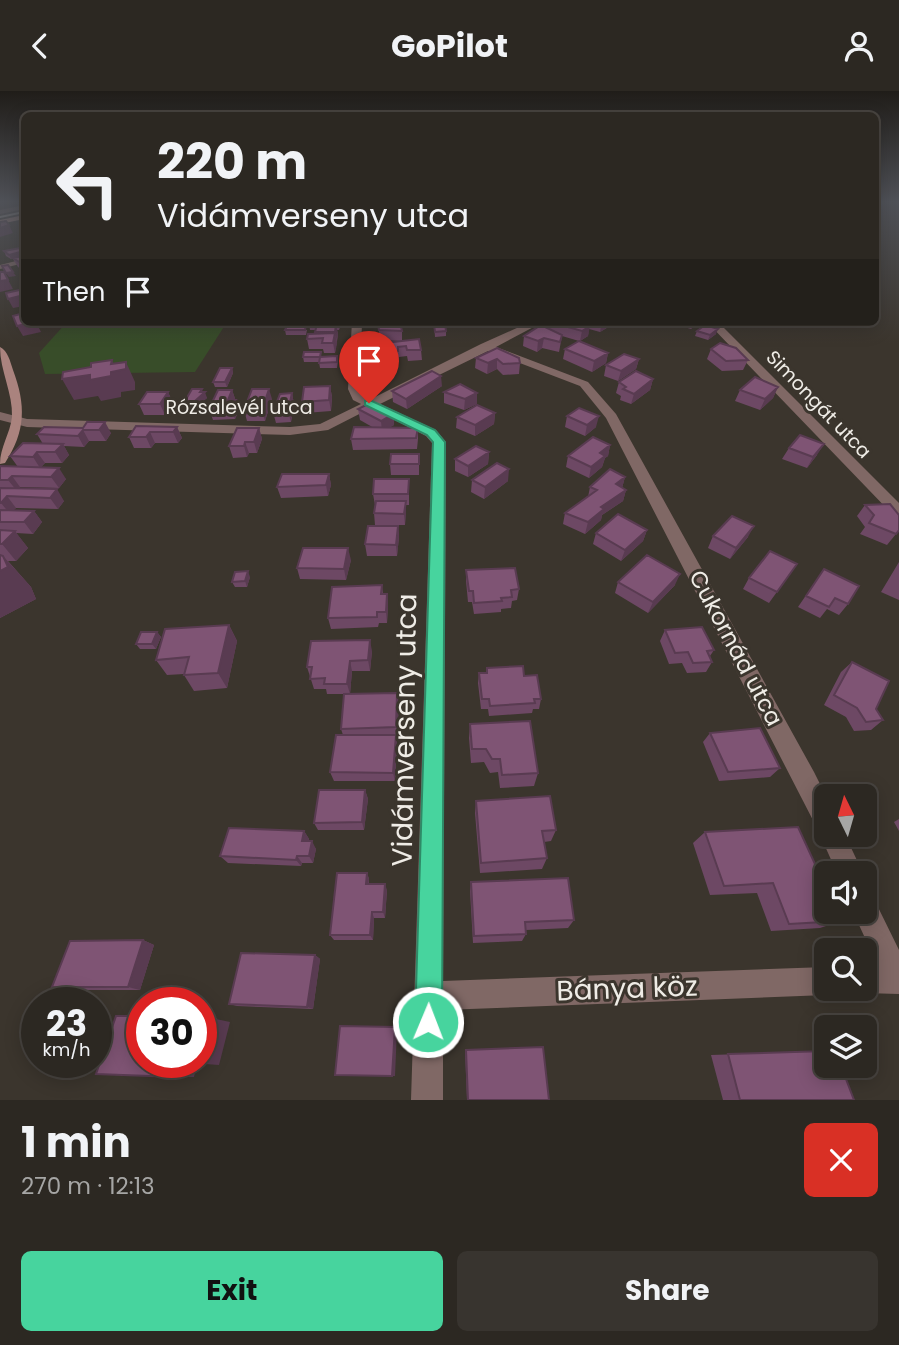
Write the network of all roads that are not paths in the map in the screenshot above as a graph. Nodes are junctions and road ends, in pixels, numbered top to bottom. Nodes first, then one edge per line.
1 (21, 262) edge
2 (0, 267) edge
3 (356, 326) edge
4 (530, 326) edge
5 (716, 326) edge
6 (485, 347) junction
7 (0, 350) edge
8 (369, 403) junction
9 (0, 416) edge
10 (19, 421) junction
11 (0, 460) edge
12 (899, 512) edge
13 (814, 799) edge
14 (872, 924) edge
15 (877, 979) edge
16 (898, 979) edge
17 (814, 981) edge
18 (428, 996) junction
19 (427, 1100) edge

1 - 2 street
3 - 8 street
4 - 6 street, Rózsalevél utca
5 - 12 street, Simongát utca
6 - 8 street, Rózsalevél utca
6 - 13 street, Cukornád utca
7 - 10 street
8 - 10 street, Rózsalevél utca
8 - 18 street, Vidámverseny utca
9 - 10 street, Rózsalevél utca
10 - 11 street
14 - 16 street
15 - 16 street
17 - 18 street, Bánya köz
18 - 19 street, Vidámverseny utca

